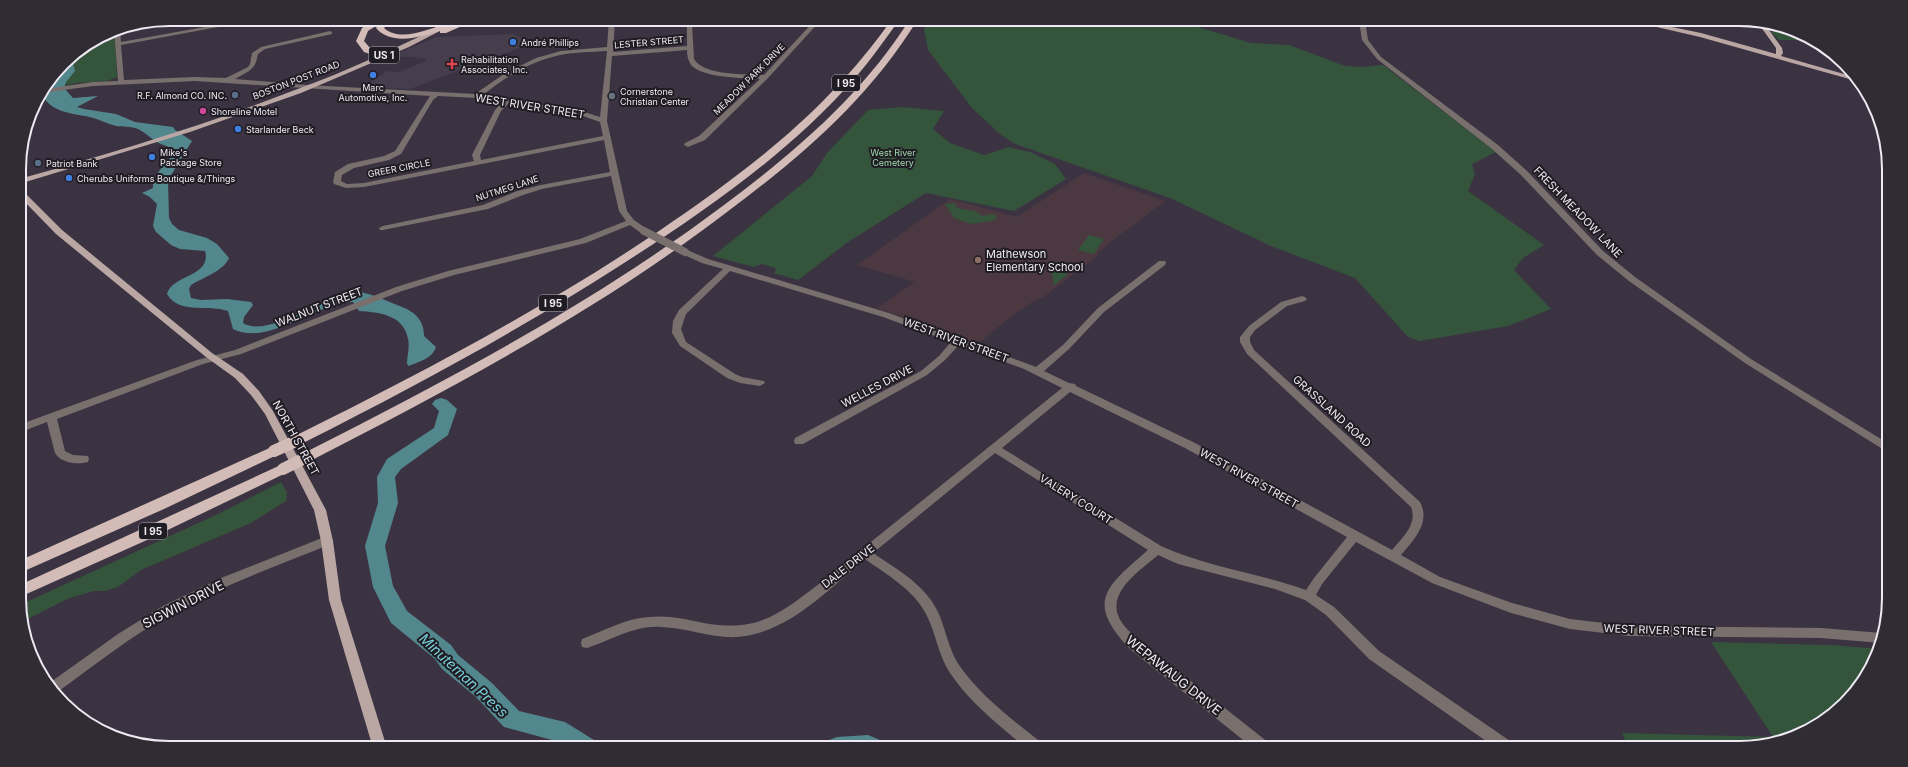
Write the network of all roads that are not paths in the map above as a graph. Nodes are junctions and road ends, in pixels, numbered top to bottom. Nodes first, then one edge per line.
1 (219, 26) edge
2 (370, 26) edge
3 (381, 26) edge
4 (446, 26) edge
5 (447, 26) edge
6 (455, 26) edge
7 (612, 26) edge
8 (689, 26) edge
9 (810, 26) edge
10 (891, 26) edge
11 (909, 26) edge
12 (1362, 26) edge
13 (1659, 26) edge
14 (1766, 29) edge
15 (330, 32) dead end
16 (117, 36) edge
17 (419, 39) junction
18 (118, 44) junction
19 (690, 48) junction
20 (610, 52) junction
21 (382, 56) junction
22 (1777, 56) junction
23 (766, 77) junction
24 (1848, 77) edge
25 (227, 80) junction
26 (121, 83) junction
27 (307, 87) junction
28 (50, 90) edge
29 (437, 93) junction
30 (477, 96) junction
31 (508, 100) junction
32 (603, 121) junction
33 (607, 137) junction
34 (688, 144) dead end
35 (478, 163) junction
36 (615, 173) junction
37 (26, 180) edge
38 (26, 199) edge
39 (631, 222) junction
40 (383, 228) dead end
41 (1162, 263) dead end
42 (729, 268) junction
43 (1302, 299) dead end
44 (958, 340) junction
45 (214, 358) junction
46 (1038, 371) junction
47 (760, 383) dead end
48 (1071, 386) junction
49 (51, 417) junction
50 (26, 426) edge
51 (798, 441) dead end
52 (1882, 445) edge
53 (994, 448) junction
54 (84, 460) dead end
55 (1354, 536) junction
56 (327, 541) junction
57 (1157, 549) junction
58 (864, 553) junction
59 (1393, 557) junction
60 (26, 564) edge
61 (26, 588) edge
62 (1309, 596) junction
63 (1876, 638) edge
64 (587, 644) dead end
65 (56, 685) edge
66 (378, 741) edge
67 (1029, 741) edge
68 (1255, 741) edge
69 (1498, 741) edge

1 - 18 street
2 - 21 highway
3 - 4 highway
5 - 17 main road, BOSTON POST ROAD / US 1
6 - 17 highway
7 - 20 street
8 - 19 street
9 - 23 street, MEADOW PARK DRIVE
10 - 60 highway, I 95, bridge
11 - 61 highway, I 95, bridge
12 - 52 street, FRESH MEADOW LANE
13 - 22 main road
14 - 22 main road
15 - 25 street
16 - 18 street
17 - 21 main road, BOSTON POST ROAD / US 1
18 - 26 street
19 - 20 street, LESTER STREET
19 - 23 street
20 - 30 street, LESTER STREET
20 - 32 street
21 - 27 main road, BOSTON POST ROAD / US 1
22 - 24 main road
23 - 34 street, MEADOW PARK DRIVE
25 - 26 street, WEST RIVER STREET
25 - 27 street, WEST RIVER STREET
26 - 28 street, WEST RIVER STREET
27 - 29 street, WEST RIVER STREET
27 - 37 main road, BOSTON POST ROAD / US 1
29 - 30 street, WEST RIVER STREET
29 - 35 street, GREER CIRCLE
30 - 31 street, WEST RIVER STREET
31 - 32 street, WEST RIVER STREET
31 - 35 street
32 - 33 street, WEST RIVER STREET
33 - 35 street, GREER CIRCLE
33 - 36 street, WEST RIVER STREET
36 - 39 street, WEST RIVER STREET
36 - 40 street, NUTMEG LANE
38 - 45 main road, NORTH STREET
39 - 42 street, WEST RIVER STREET, bridge
39 - 45 street, WALNUT STREET
41 - 46 street
42 - 44 street, WEST RIVER STREET
42 - 47 street
43 - 59 street, GRASSLAND ROAD
44 - 46 street, WEST RIVER STREET
44 - 51 street, WELLES DRIVE
45 - 49 street, WALNUT STREET
45 - 56 main road, NORTH STREET
46 - 48 street, WEST RIVER STREET
48 - 53 street, DALE DRIVE
48 - 55 street, WEST RIVER STREET
49 - 50 street, WALNUT STREET
49 - 54 street
53 - 57 street, VALERY COURT
53 - 58 street, DALE DRIVE
55 - 59 street, WEST RIVER STREET
55 - 62 street
56 - 65 street, SIGWIN DRIVE
56 - 66 main road, NORTH STREET
57 - 62 street
57 - 68 street, WEPAWAUG DRIVE
58 - 64 street, DALE DRIVE
58 - 67 street
59 - 63 street, WEST RIVER STREET
62 - 69 street

